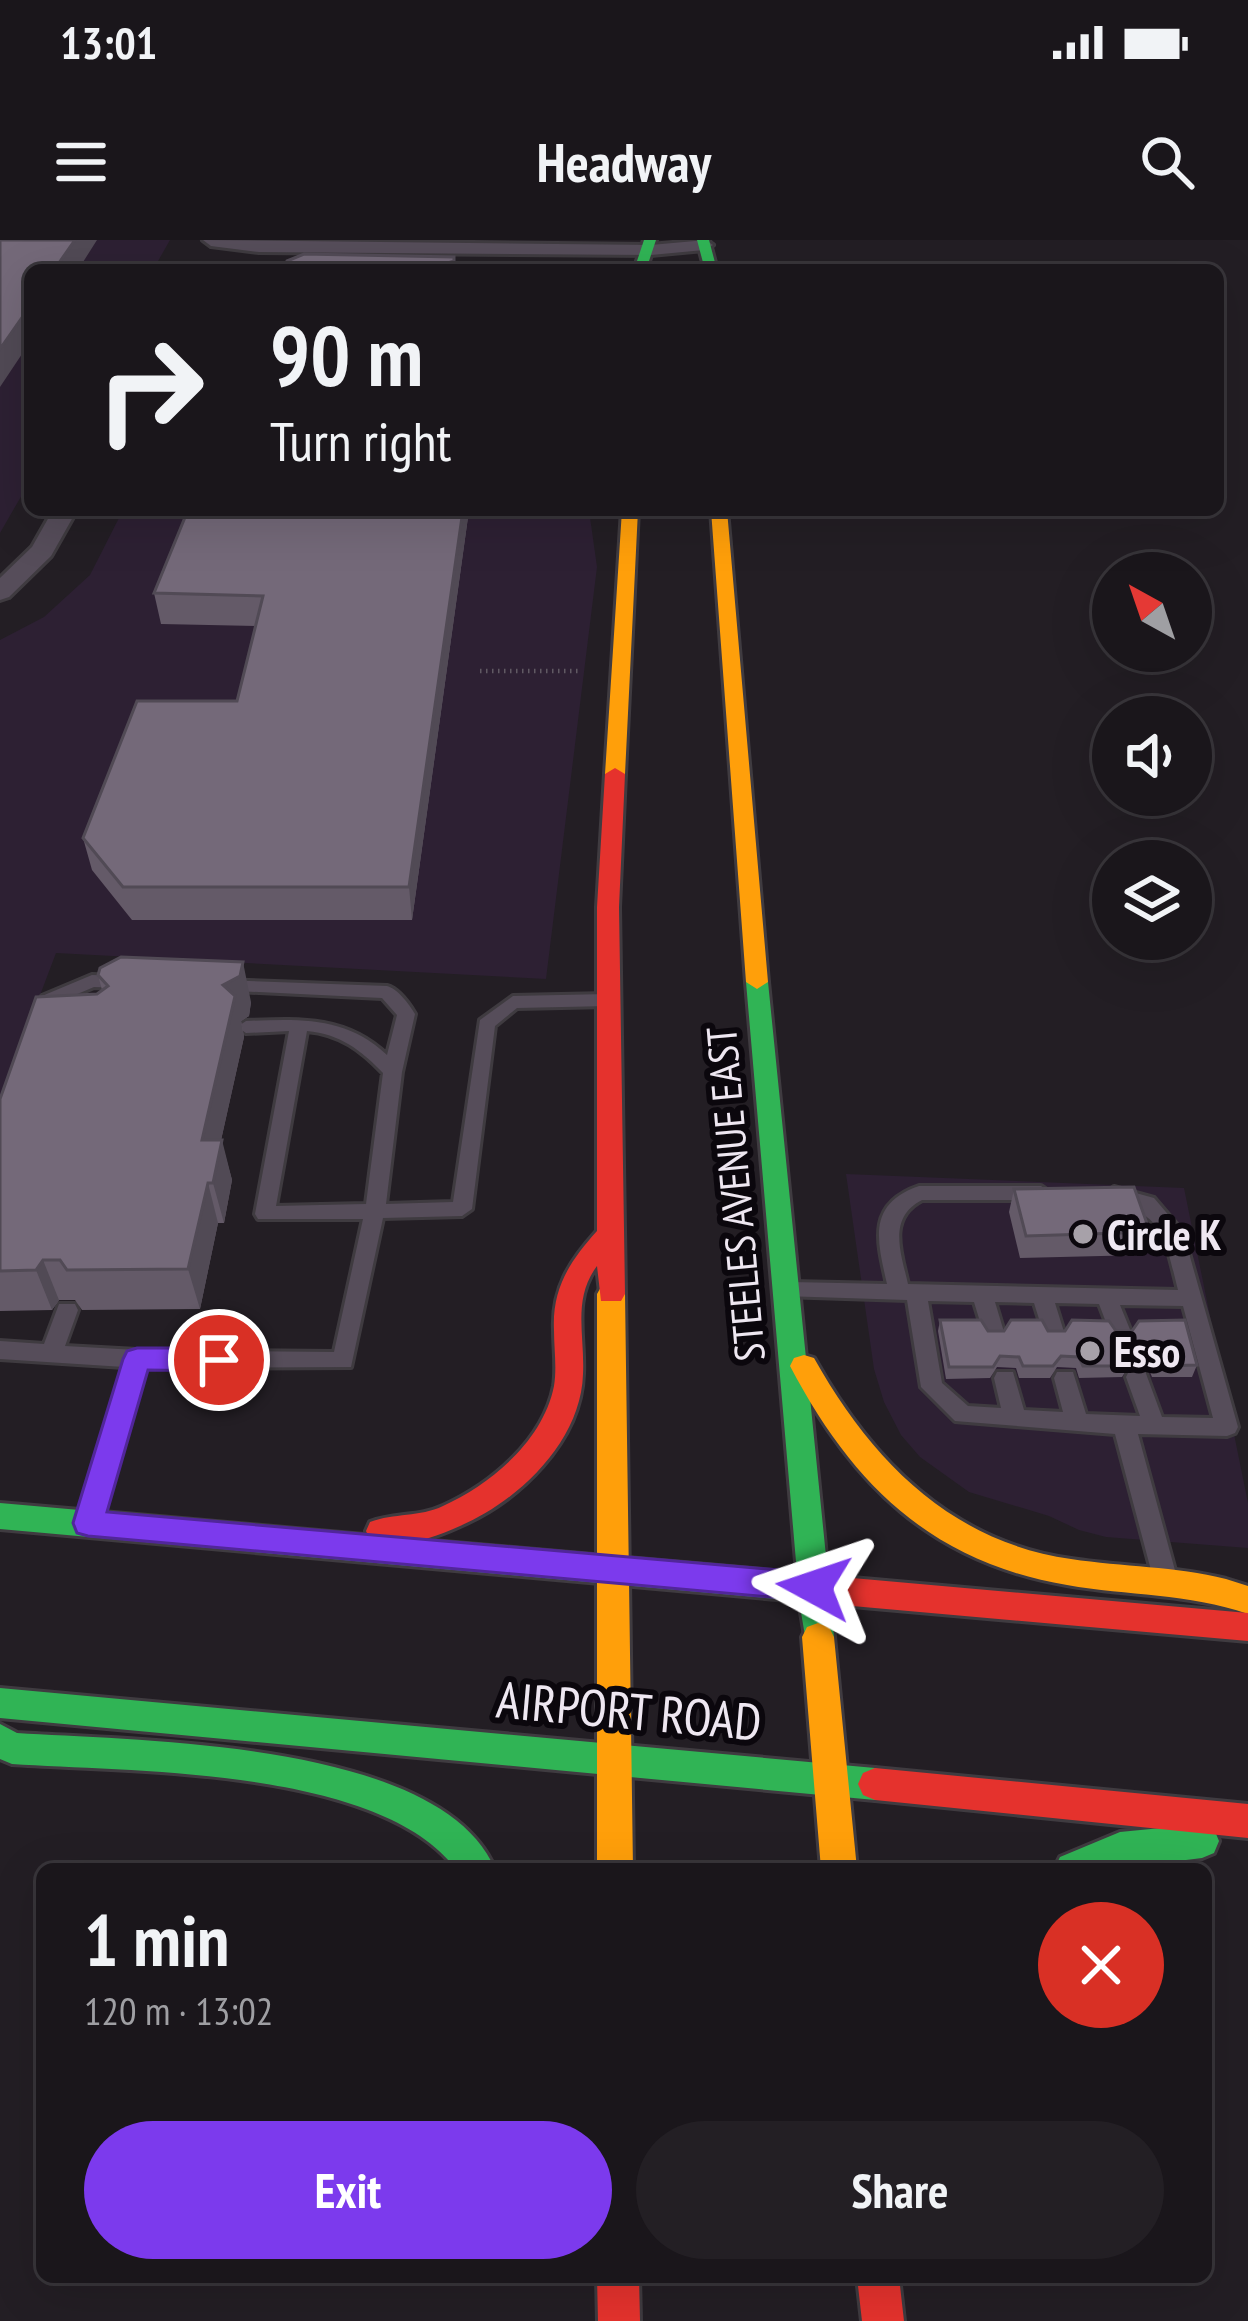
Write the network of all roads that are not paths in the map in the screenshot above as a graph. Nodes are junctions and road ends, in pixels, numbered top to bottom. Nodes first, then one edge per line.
1 (210, 243) edge
2 (654, 250) edge
3 (706, 252) edge
4 (61, 516) edge
5 (630, 516) edge
6 (719, 516) edge
7 (0, 592) edge
8 (137, 982) edge
9 (206, 985) edge
10 (609, 1000) junction
11 (62, 1026) edge
12 (299, 1026) junction
13 (246, 1027) dead end
14 (393, 1072) junction
15 (375, 1210) junction
16 (611, 1233) junction
17 (786, 1290) junction
18 (908, 1293) junction
19 (982, 1294) junction
20 (1042, 1295) junction
21 (1106, 1296) junction
22 (1192, 1298) junction
23 (68, 1310) edge
24 (1053, 1331) edge
25 (790, 1332) junction
26 (993, 1332) edge
27 (1120, 1332) edge
28 (0, 1350) edge
29 (51, 1355) junction
30 (137, 1359) junction
31 (1137, 1377) dead end
32 (1005, 1378) dead end
33 (1065, 1378) dead end
34 (1015, 1418) junction
35 (1077, 1421) junction
36 (1124, 1425) junction
37 (1154, 1425) junction
38 (0, 1516) edge
39 (88, 1523) junction
40 (244, 1535) junction
41 (613, 1568) junction
42 (1165, 1580) junction
43 (814, 1587) junction
44 (1248, 1600) edge
45 (1248, 1627) edge
46 (0, 1702) edge
47 (0, 1740) edge
48 (615, 1757) junction
49 (831, 1778) junction
50 (1248, 1821) edge
51 (1248, 1837) edge
52 (472, 1863) edge
53 (615, 1863) edge
54 (838, 1863) edge
55 (1086, 1863) edge
56 (618, 2283) edge
57 (879, 2283) edge
58 (619, 2321) edge
59 (883, 2321) edge

1 - 2 street
2 - 3 street
4 - 7 street
5 - 10 main road
6 - 17 main road, STEELES AVENUE EAST
8 - 11 lane
9 - 14 lane
10 - 15 lane
10 - 16 main road
12 - 13 lane
12 - 14 lane
12 - 15 lane
14 - 15 lane
15 - 30 lane
16 - 40 main road
16 - 41 main road
17 - 18 lane
17 - 25 main road, STEELES AVENUE EAST
18 - 19 lane
18 - 22 lane
18 - 34 lane
19 - 20 lane
19 - 26 lane
20 - 21 lane
20 - 24 lane
21 - 22 lane
21 - 27 lane
22 - 37 lane
23 - 29 lane
25 - 42 main road
25 - 43 main road, STEELES AVENUE EAST
28 - 29 lane
29 - 30 lane
30 - 39 lane
31 - 37 lane
32 - 34 lane
33 - 35 lane
34 - 35 lane
35 - 36 lane
36 - 37 lane
36 - 42 lane
38 - 39 main road
39 - 40 main road
40 - 41 main road
41 - 43 main road
41 - 48 main road
42 - 44 main road
43 - 45 main road
43 - 49 main road, STEELES AVENUE EAST
46 - 48 main road, AIRPORT ROAD
47 - 52 main road
48 - 49 main road, AIRPORT ROAD
48 - 53 main road
49 - 50 main road, AIRPORT ROAD
49 - 54 main road, STEELES AVENUE EAST
51 - 55 main road
56 - 58 main road
57 - 59 main road

